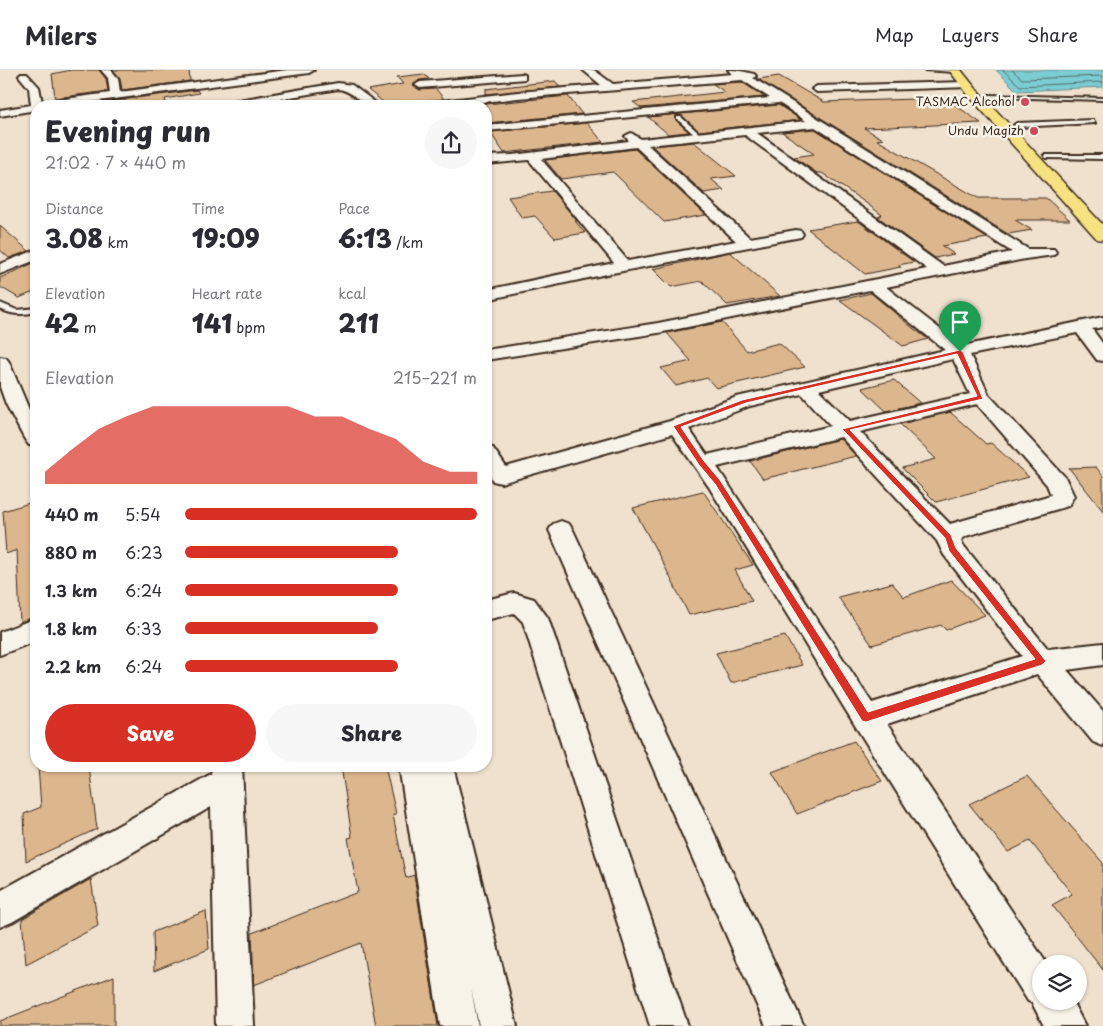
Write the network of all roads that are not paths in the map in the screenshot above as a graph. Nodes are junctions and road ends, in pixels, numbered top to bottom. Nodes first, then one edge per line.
1 (106, 70) edge
2 (309, 70) edge
3 (588, 70) edge
4 (688, 70) edge
5 (733, 70) edge
6 (926, 70) edge
7 (959, 70) edge
8 (518, 73) edge
9 (759, 75) dead end
10 (24, 76) dead end
11 (744, 77) junction
12 (704, 80) junction
13 (420, 85) dead end
14 (966, 85) junction
15 (611, 88) junction
16 (817, 89) dead end
17 (586, 90) junction
18 (208, 94) edge
19 (293, 94) junction
20 (541, 94) junction
21 (990, 96) junction
22 (116, 99) edge
23 (1103, 99) edge
24 (36, 100) edge
25 (299, 100) edge
26 (367, 100) edge
27 (482, 100) edge
28 (782, 100) junction
29 (30, 107) edge
30 (0, 113) edge
31 (611, 116) junction
32 (679, 118) dead end
33 (1092, 122) dead end
34 (818, 123) junction
35 (1017, 126) junction
36 (492, 127) edge
37 (747, 131) junction
38 (699, 136) junction
39 (638, 143) junction
40 (532, 156) junction
41 (1046, 156) junction
42 (1103, 157) edge
43 (492, 159) edge
44 (1082, 192) dead end
45 (796, 234) dead end
46 (1103, 234) edge
47 (746, 242) junction
48 (1049, 252) dead end
49 (1025, 254) junction
50 (30, 257) edge
51 (624, 266) junction
52 (0, 269) edge
53 (940, 271) junction
54 (874, 285) junction
55 (492, 294) edge
56 (0, 305) edge
57 (30, 311) edge
58 (1103, 322) edge
59 (1082, 327) junction
60 (960, 352) junction
61 (492, 354) edge
62 (1103, 356) edge
63 (0, 362) edge
64 (806, 387) junction
65 (981, 397) junction
66 (677, 426) junction
67 (845, 429) junction
68 (30, 432) edge
69 (702, 463) junction
70 (494, 478) edge
71 (561, 530) dead end
72 (948, 537) junction
73 (492, 608) edge
74 (30, 632) edge
75 (0, 644) edge
76 (1103, 654) edge
77 (1042, 661) junction
78 (866, 718) junction
79 (1103, 732) edge
80 (415, 772) edge
81 (439, 772) edge
82 (226, 774) edge
83 (0, 910) edge
84 (1032, 974) edge
85 (1056, 1010) edge
86 (235, 1026) edge
87 (459, 1026) edge
88 (498, 1026) edge
89 (669, 1026) edge
90 (785, 1026) edge
91 (1066, 1026) edge

1 - 22 street
2 - 18 street
3 - 15 street
4 - 12 street
5 - 11 street
6 - 7 lane
7 - 14 main road
7 - 21 main road
8 - 13 street
8 - 20 street
9 - 11 street
10 - 24 street
11 - 12 street
11 - 28 street
12 - 15 street
14 - 16 street
14 - 46 main road
15 - 17 street
17 - 20 street
17 - 31 street
18 - 19 street
18 - 22 street
19 - 25 street
19 - 26 street
20 - 27 street
21 - 23 lane
21 - 35 main road
28 - 31 street
28 - 34 street
29 - 30 street
31 - 36 street
31 - 39 street
32 - 38 lane
33 - 35 lane
34 - 37 street
34 - 49 street
35 - 41 main road
37 - 38 street
37 - 53 street
38 - 39 street
39 - 40 street
39 - 47 street
40 - 43 street
40 - 51 street
41 - 42 lane
41 - 44 main road
45 - 47 street
47 - 51 street
48 - 49 street
49 - 53 street
50 - 52 street
51 - 55 street
53 - 54 street
54 - 60 street
54 - 61 street
56 - 57 lane
58 - 59 street
59 - 60 street
59 - 62 street
60 - 64 street
60 - 65 street
63 - 68 street
64 - 66 street
64 - 67 street
65 - 67 street
65 - 72 street
66 - 69 street
66 - 70 street
67 - 69 street
67 - 72 street
69 - 78 street
71 - 90 street
72 - 77 street
73 - 89 street
74 - 75 street
76 - 77 street
77 - 78 street
77 - 79 street
78 - 84 street
80 - 87 street
81 - 88 street
82 - 83 street
82 - 86 street
85 - 91 street

